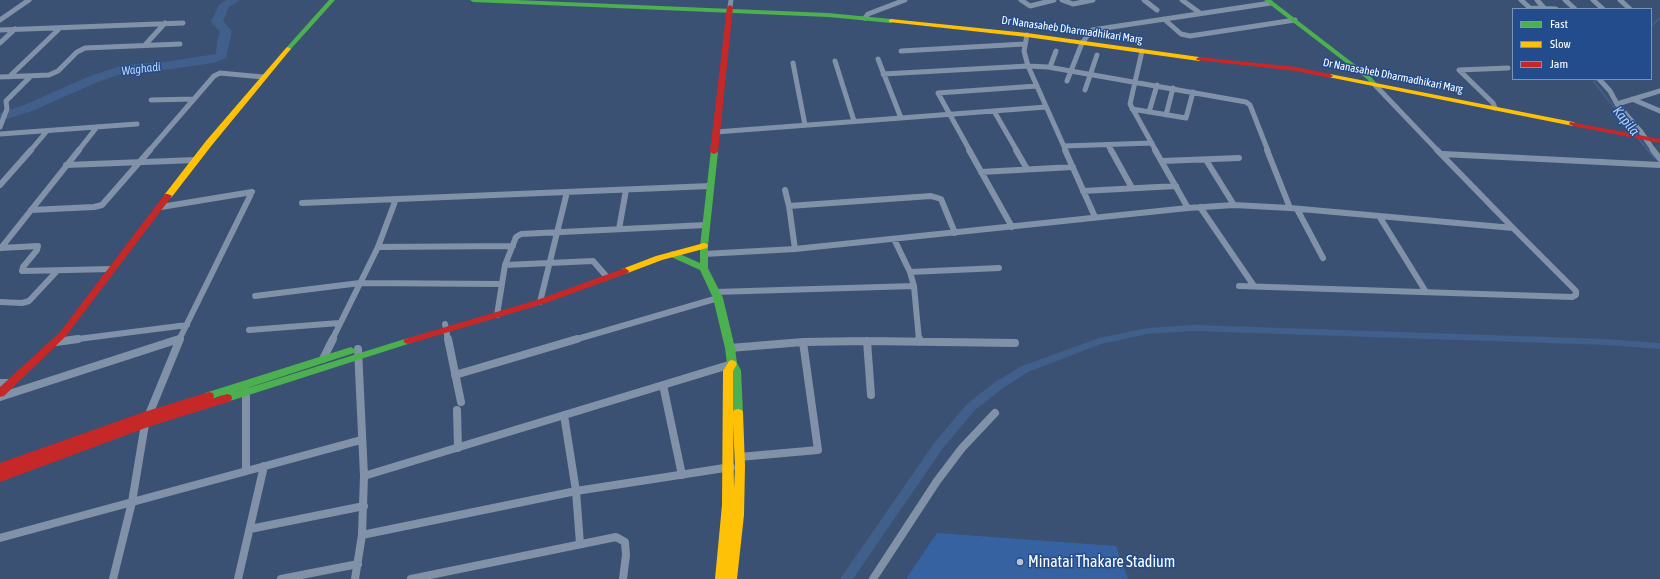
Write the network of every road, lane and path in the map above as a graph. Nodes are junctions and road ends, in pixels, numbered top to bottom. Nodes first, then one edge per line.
1 (29, 0) edge
2 (332, 0) edge
3 (473, 0) edge
4 (570, 0) edge
5 (903, 0) edge
6 (1021, 0) edge
7 (1054, 0) edge
8 (1062, 0) edge
9 (1093, 0) edge
10 (1144, 0) edge
11 (1182, 0) edge
12 (1521, 0) edge
13 (1537, 0) edge
14 (1565, 0) edge
15 (1592, 0) edge
16 (1620, 0) edge
17 (1269, 2) edge
18 (730, 6) edge
19 (1530, 8) edge
20 (1545, 8) edge
21 (1574, 8) edge
22 (1602, 8) edge
23 (1629, 8) edge
24 (1157, 10) dead end
25 (1200, 13) junction
26 (867, 16) junction
27 (1164, 19) junction
28 (0, 20) edge
29 (1295, 20) junction
30 (183, 23) dead end
31 (165, 24) junction
32 (60, 28) junction
33 (15, 29) junction
34 (0, 30) edge
35 (1026, 36) junction
36 (1083, 40) junction
37 (0, 42) edge
38 (180, 44) dead end
39 (145, 45) junction
40 (901, 51) dead end
41 (1142, 51) junction
42 (1056, 52) dead end
43 (1097, 55) dead end
44 (878, 59) dead end
45 (835, 61) dead end
46 (793, 64) dead end
47 (1028, 66) junction
48 (1050, 67) junction
49 (1508, 68) dead end
50 (1071, 70) junction
51 (1090, 73) junction
52 (884, 74) junction
53 (0, 77) edge
54 (9, 77) junction
55 (30, 77) junction
56 (263, 77) junction
57 (1600, 80) edge
58 (1067, 81) dead end
59 (1135, 81) junction
60 (1372, 81) junction
61 (1157, 85) junction
62 (1037, 86) junction
63 (1174, 88) junction
64 (1085, 90) dead end
65 (1660, 91) edge
66 (1193, 92) junction
67 (194, 99) junction
68 (1632, 99) junction
69 (151, 100) dead end
70 (1617, 104) junction
71 (1494, 105) junction
72 (1046, 107) junction
73 (1132, 109) junction
74 (994, 111) junction
75 (1660, 111) edge
76 (1149, 112) junction
77 (949, 114) junction
78 (1166, 115) junction
79 (902, 118) junction
80 (854, 122) junction
81 (137, 124) dead end
82 (805, 125) junction
83 (1, 126) edge
84 (97, 127) junction
85 (47, 130) junction
86 (716, 132) junction
87 (0, 134) edge
88 (1642, 135) junction
89 (1660, 136) edge
90 (1660, 141) edge
91 (1152, 143) junction
92 (1108, 145) junction
93 (1064, 146) junction
94 (1443, 154) junction
95 (1239, 158) dead end
96 (1660, 159) edge
97 (196, 160) junction
98 (1206, 160) junction
99 (139, 162) junction
100 (1162, 162) junction
101 (66, 165) junction
102 (1660, 165) edge
103 (1073, 167) junction
104 (1027, 169) junction
105 (981, 172) junction
106 (0, 185) edge
107 (710, 186) junction
108 (1176, 186) junction
109 (1132, 188) junction
110 (626, 190) junction
111 (785, 190) dead end
112 (1084, 191) junction
113 (567, 192) junction
114 (396, 199) junction
115 (302, 203) dead end
116 (1234, 205) junction
117 (789, 206) junction
118 (1200, 206) junction
119 (161, 207) junction
120 (1188, 208) junction
121 (1294, 208) junction
122 (31, 210) junction
123 (1379, 216) junction
124 (1095, 217) junction
125 (706, 225) junction
126 (1012, 228) junction
127 (1513, 228) junction
128 (619, 229) junction
129 (556, 232) junction
130 (955, 233) junction
131 (894, 239) junction
132 (513, 246) junction
133 (378, 247) junction
134 (704, 247) junction
135 (1, 248) edge
136 (795, 249) junction
137 (672, 254) junction
138 (1323, 258) dead end
139 (549, 263) junction
140 (505, 265) junction
141 (704, 268) junction
142 (999, 268) dead end
143 (112, 269) junction
144 (57, 271) junction
145 (910, 272) junction
146 (606, 275) junction
147 (360, 283) junction
148 (501, 284) junction
149 (914, 286) junction
150 (1239, 286) dead end
151 (1254, 286) junction
152 (1426, 292) junction
153 (716, 295) junction
154 (255, 296) dead end
155 (541, 299) junction
156 (0, 302) edge
157 (498, 312) junction
158 (339, 322) junction
159 (187, 325) junction
160 (445, 327) junction
161 (249, 330) dead end
162 (180, 339) junction
163 (867, 341) junction
164 (56, 342) junction
165 (803, 342) junction
166 (919, 342) junction
167 (1016, 343) dead end
168 (730, 348) junction
169 (358, 353) junction
170 (323, 360) junction
171 (732, 364) junction
172 (455, 375) junction
173 (0, 383) edge
174 (10, 383) junction
175 (663, 385) junction
176 (246, 392) junction
177 (0, 393) edge
178 (871, 394) dead end
179 (0, 397) edge
180 (461, 402) dead end
181 (457, 410) dead end
182 (994, 413) dead end
183 (148, 415) junction
184 (564, 415) junction
185 (145, 424) junction
186 (361, 440) junction
187 (458, 448) junction
188 (740, 461) junction
189 (264, 466) junction
190 (729, 467) junction
191 (0, 468) edge
192 (246, 470) junction
193 (682, 475) junction
194 (364, 476) junction
195 (0, 477) edge
196 (576, 492) junction
197 (132, 502) junction
198 (364, 506) junction
199 (250, 529) junction
200 (362, 535) junction
201 (0, 538) edge
202 (580, 544) junction
203 (358, 564) junction
204 (113, 579) edge
205 (238, 579) edge
206 (281, 579) edge
207 (355, 579) edge
208 (411, 579) edge
209 (623, 579) edge
210 (720, 579) edge
211 (730, 579) edge
212 (873, 579) edge

1 - 28 street
2 - 56 street
3 - 18 street, Dr Nanasaheb Dharmadhikari Marg
4 - 18 street, Dr Nanasaheb Dharmadhikari Marg
5 - 26 street
6 - 7 street
8 - 9 street
10 - 24 street
11 - 25 street
12 - 19 street
13 - 20 street
14 - 21 street
15 - 22 street
16 - 23 street
17 - 25 street
17 - 29 street
18 - 26 street, Dr Nanasaheb Dharmadhikari Marg
18 - 86 street
19 - 20 street
25 - 27 street
26 - 35 street, Dr Nanasaheb Dharmadhikari Marg
27 - 29 street
27 - 36 street
29 - 60 street
30 - 31 street
31 - 32 street
31 - 39 street
32 - 33 street
32 - 54 street
33 - 34 street
33 - 37 street
35 - 36 street, Dr Nanasaheb Dharmadhikari Marg
35 - 40 street
35 - 47 street
36 - 41 street, Dr Nanasaheb Dharmadhikari Marg
36 - 50 street
36 - 60 street, Dr Nanasaheb Dharmadhikari Marg
38 - 39 street
39 - 55 street
41 - 59 street
41 - 60 street, Dr Nanasaheb Dharmadhikari Marg
42 - 48 street
43 - 51 street
44 - 52 street
45 - 80 street
46 - 82 street
47 - 48 street
47 - 52 street
47 - 62 street
48 - 50 street
49 - 71 street
50 - 51 street
50 - 58 street
51 - 59 street
51 - 64 street
52 - 79 street
53 - 54 street
54 - 55 street
55 - 83 street
56 - 67 street
56 - 97 street
57 - 70 street
59 - 61 street
59 - 73 street
60 - 71 street, Dr Nanasaheb Dharmadhikari Marg
60 - 94 street
61 - 63 street
61 - 76 street
62 - 72 street
62 - 77 street
63 - 66 street
63 - 78 street
65 - 68 street
66 - 78 street
66 - 121 street
67 - 69 street
67 - 99 street
68 - 70 street
68 - 75 street
70 - 88 street
71 - 88 street, Dr Nanasaheb Dharmadhikari Marg
72 - 74 street
72 - 93 street
73 - 76 street
73 - 91 street
74 - 77 street
74 - 104 street
76 - 78 street
77 - 79 street
77 - 105 street
79 - 80 street
80 - 82 street
81 - 84 street
82 - 86 street
84 - 85 street
84 - 101 street
85 - 87 street
85 - 106 street
86 - 107 street
88 - 89 street, Dr Nanasaheb Dharmadhikari Marg
88 - 90 street, Dr Nanasaheb Dharmadhikari Marg
88 - 96 street
91 - 92 street
91 - 100 street
92 - 93 street
92 - 109 street
93 - 103 street
94 - 102 street
94 - 127 street
95 - 98 street
97 - 99 street
97 - 119 street
98 - 100 street
98 - 116 street
99 - 101 street
99 - 122 street
100 - 108 street
101 - 122 street
103 - 104 street
103 - 112 street
104 - 105 street
105 - 126 street
107 - 110 street
107 - 125 street
108 - 109 street
108 - 120 street
109 - 112 street
110 - 113 street
110 - 128 street
111 - 117 street
112 - 124 street
113 - 114 street
113 - 129 street
114 - 115 street
114 - 133 street
116 - 118 street
116 - 121 street
117 - 130 street
117 - 136 street
118 - 120 street
118 - 151 street
119 - 143 street
119 - 159 street
120 - 124 street
121 - 123 street
121 - 138 street
122 - 135 street
123 - 127 street
123 - 152 street
124 - 126 street
125 - 128 street
125 - 134 street
126 - 130 street
127 - 152 street
128 - 129 street
129 - 132 street
129 - 139 street
130 - 131 street
131 - 136 street
131 - 145 street
132 - 133 street
132 - 140 street
133 - 147 street
134 - 136 street
134 - 137 street
134 - 141 street
134 - 146 street
135 - 144 street
137 - 141 street
137 - 146 street
139 - 140 street
139 - 146 street
139 - 155 street
140 - 148 street
141 - 153 street
142 - 145 street
143 - 144 street
143 - 164 street
144 - 156 street
145 - 149 street
146 - 155 street
147 - 148 street
147 - 154 street
147 - 158 street
148 - 157 street
149 - 153 street
149 - 166 street
150 - 151 street
151 - 152 street
153 - 168 street
153 - 172 street
155 - 157 street
157 - 160 street
158 - 161 street
158 - 170 street
159 - 162 street
159 - 164 street
160 - 169 street
160 - 172 street
162 - 179 street
162 - 183 street
163 - 165 street
163 - 166 street
163 - 178 street
164 - 174 street
165 - 168 street
165 - 188 street
166 - 167 street
168 - 171 street
169 - 170 street
169 - 176 street
169 - 186 street
170 - 183 street
171 - 175 street
171 - 188 street
171 - 190 street
172 - 180 street
173 - 174 street
174 - 177 street
175 - 184 street
175 - 193 street
176 - 185 street
176 - 192 street
181 - 187 street
182 - 212 street
183 - 185 street
183 - 191 street
184 - 187 street
184 - 196 street
185 - 195 street
185 - 197 street
186 - 189 street
186 - 194 street
187 - 194 street
188 - 190 street
188 - 211 street
189 - 192 street
189 - 199 street
190 - 193 street
190 - 210 street
192 - 197 street
193 - 196 street
194 - 198 street
196 - 200 street
196 - 202 street
197 - 201 street
197 - 204 street
198 - 199 street
198 - 200 street
199 - 205 street
200 - 203 street
202 - 208 street
202 - 209 street
203 - 206 street
203 - 207 street
210 - 211 street

